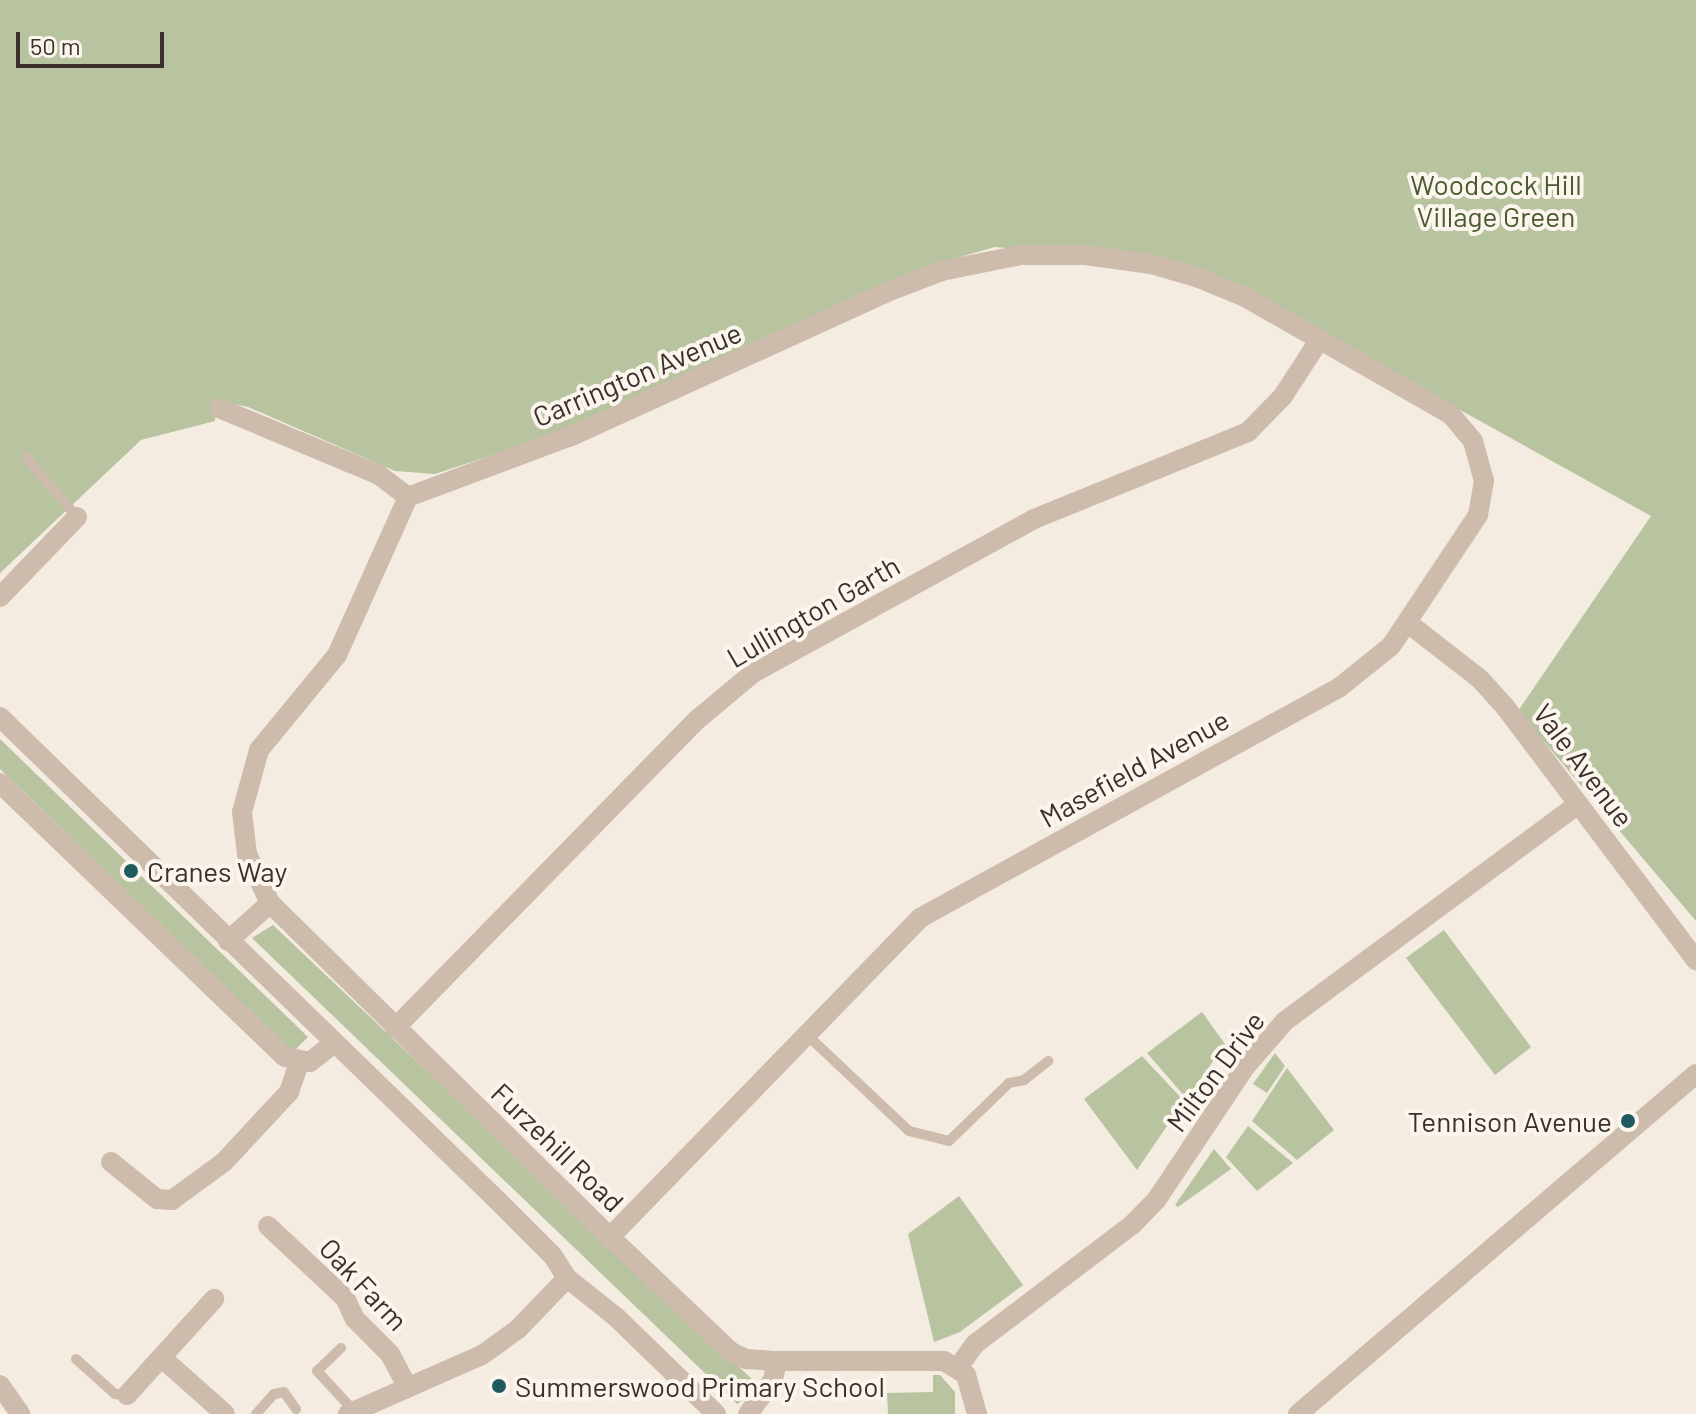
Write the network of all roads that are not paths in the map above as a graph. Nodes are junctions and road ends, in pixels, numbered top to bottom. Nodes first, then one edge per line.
1 (1320, 339) junction
2 (219, 408) dead end
3 (26, 457) dead end
4 (408, 497) junction
5 (77, 517) joint
6 (0, 597) edge
7 (1408, 623) junction
8 (0, 717) edge
9 (0, 783) edge
10 (1578, 804) junction
11 (270, 903) junction
12 (228, 941) junction
13 (1696, 960) edge
14 (395, 1028) junction
15 (806, 1034) junction
16 (334, 1043) junction
17 (1048, 1061) dead end
18 (299, 1063) junction
19 (1696, 1074) edge
20 (111, 1162) dead end
21 (268, 1226) dead end
22 (610, 1237) junction
23 (567, 1278) junction
24 (214, 1299) dead end
25 (341, 1348) dead end
26 (162, 1358) junction
27 (76, 1359) dead end
28 (777, 1361) junction
29 (959, 1366) junction
30 (0, 1385) edge
31 (408, 1388) junction
32 (127, 1395) joint
33 (296, 1409) dead end
34 (351, 1412) edge
35 (20, 1414) edge
36 (225, 1414) edge
37 (256, 1414) edge
38 (716, 1414) edge
39 (748, 1414) edge
40 (977, 1414) edge
41 (1298, 1414) edge

1 - 4 street, Carrington Avenue
1 - 7 street, Masefield Avenue
1 - 14 street, Lullington Garth
2 - 4 street
3 - 5 lane
4 - 11 street
5 - 6 street
7 - 10 street, Vale Avenue
7 - 15 street, Masefield Avenue
8 - 12 street
9 - 18 street
10 - 13 street, Vale Avenue
10 - 29 street, Milton Drive
11 - 12 street
11 - 14 street, Furzehill Road
12 - 16 street
14 - 22 street, Furzehill Road
15 - 17 lane
15 - 22 street, Masefield Avenue
16 - 18 street
16 - 23 street
18 - 20 street
19 - 41 street
21 - 31 street, Oak Farm
22 - 28 street, Furzehill Road
23 - 31 street
23 - 38 street
24 - 26 street
25 - 34 lane
26 - 32 street
26 - 36 street
27 - 32 lane
28 - 29 street
28 - 39 street
29 - 40 street
30 - 35 street
31 - 34 street
33 - 37 lane

